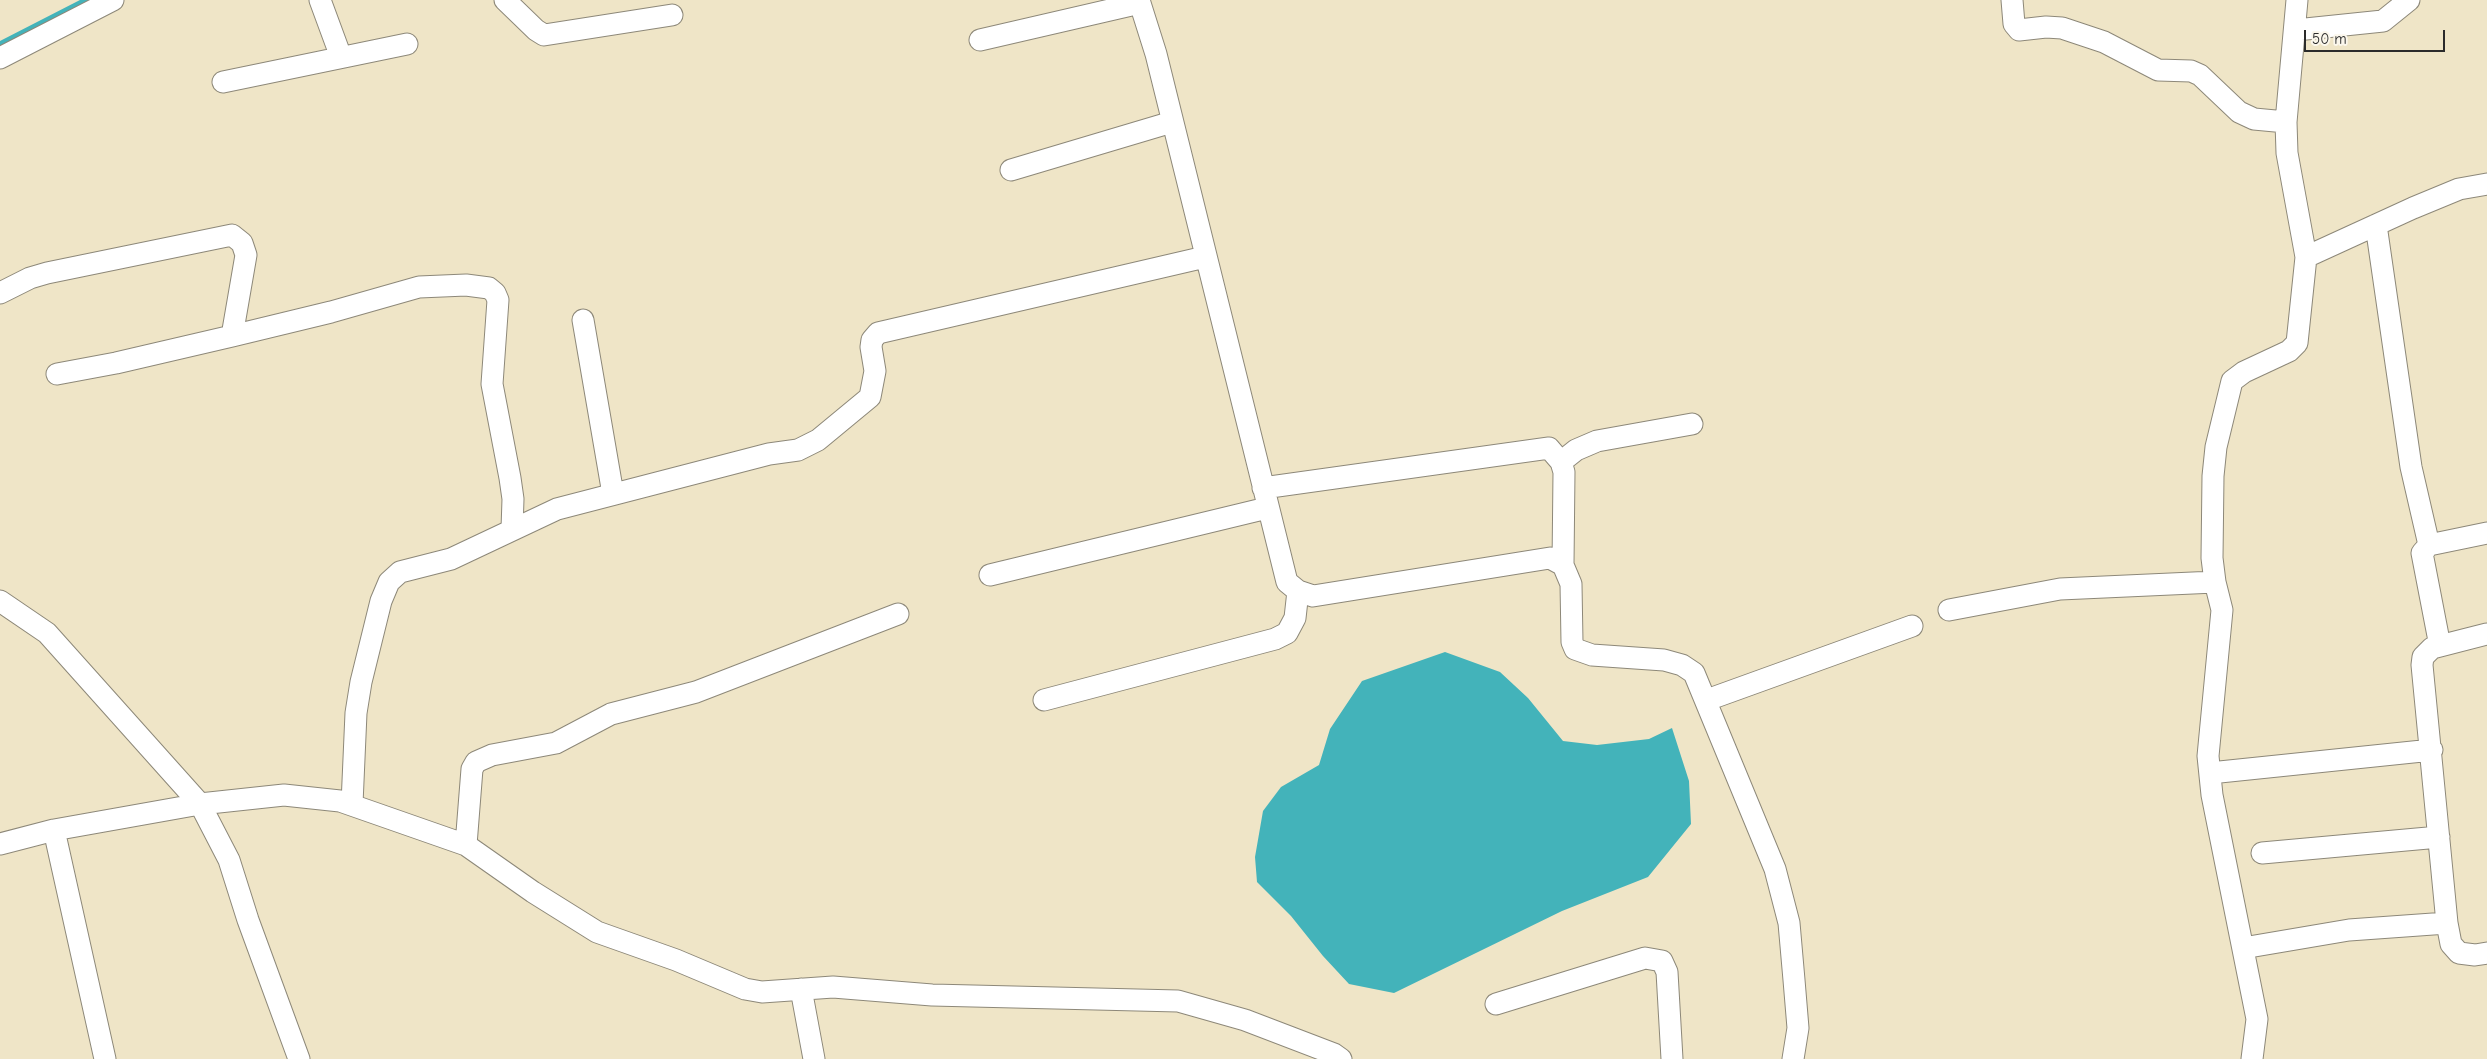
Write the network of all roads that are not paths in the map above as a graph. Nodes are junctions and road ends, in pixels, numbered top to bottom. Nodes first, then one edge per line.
1 (113, 0) edge
2 (320, 0) edge
3 (505, 0) edge
4 (2012, 0) edge
5 (2297, 0) edge
6 (2409, 0) edge
7 (1140, 1) edge
8 (672, 16) dead end
9 (2296, 30) junction
10 (980, 40) dead end
11 (407, 44) dead end
12 (341, 57) junction
13 (0, 58) edge
14 (223, 82) dead end
15 (1172, 122) junction
16 (2286, 122) junction
17 (1011, 170) dead end
18 (2487, 184) edge
19 (2376, 225) junction
20 (2306, 256) junction
21 (1205, 257) junction
22 (0, 293) edge
23 (583, 320) dead end
24 (232, 336) junction
25 (57, 374) dead end
26 (1692, 424) dead end
27 (1561, 462) junction
28 (613, 494) junction
29 (1265, 498) junction
30 (512, 529) junction
31 (2487, 533) edge
32 (2429, 545) junction
33 (1563, 565) junction
34 (990, 575) dead end
35 (2214, 582) junction
36 (1298, 591) junction
37 (0, 601) edge
38 (1949, 610) dead end
39 (898, 614) dead end
40 (1912, 626) dead end
41 (2487, 634) edge
42 (2440, 646) junction
43 (1044, 700) dead end
44 (1707, 700) junction
45 (2432, 750) junction
46 (2210, 773) junction
47 (200, 804) junction
48 (352, 804) junction
49 (54, 830) junction
50 (2439, 837) junction
51 (0, 844) edge
52 (466, 845) junction
53 (2262, 853) dead end
54 (2447, 923) junction
55 (2243, 948) junction
56 (2487, 953) edge
57 (816, 988) junction
58 (1496, 1004) dead end
59 (105, 1059) edge
60 (299, 1059) edge
61 (814, 1059) edge
62 (1341, 1059) edge
63 (1672, 1059) edge
64 (1793, 1059) edge
65 (2252, 1059) edge

1 - 13 street
2 - 12 street
3 - 8 street
4 - 16 street
5 - 9 street
6 - 9 street
7 - 10 street
7 - 15 street
9 - 16 street
11 - 12 street
12 - 14 street
15 - 17 street
15 - 21 street
16 - 20 street
18 - 19 street
19 - 20 street
19 - 32 street
20 - 35 street
21 - 28 street
21 - 29 street
22 - 24 street
23 - 28 street
24 - 25 street
24 - 30 street
26 - 27 street
27 - 29 street
27 - 33 street
28 - 30 street
29 - 34 street
29 - 36 street
30 - 48 street
31 - 32 street
32 - 42 street
33 - 36 street
33 - 44 street
35 - 38 street
35 - 46 street
36 - 43 street
37 - 47 street
39 - 52 street
40 - 44 street
41 - 42 street
42 - 45 street
44 - 64 street
45 - 46 street
45 - 50 street
46 - 55 street
47 - 48 street
47 - 49 street
47 - 60 street
48 - 52 street
49 - 51 street
49 - 59 street
50 - 53 street
50 - 54 street
52 - 57 street
54 - 55 street
54 - 56 street
55 - 65 street
57 - 61 street
57 - 62 street
58 - 63 street

